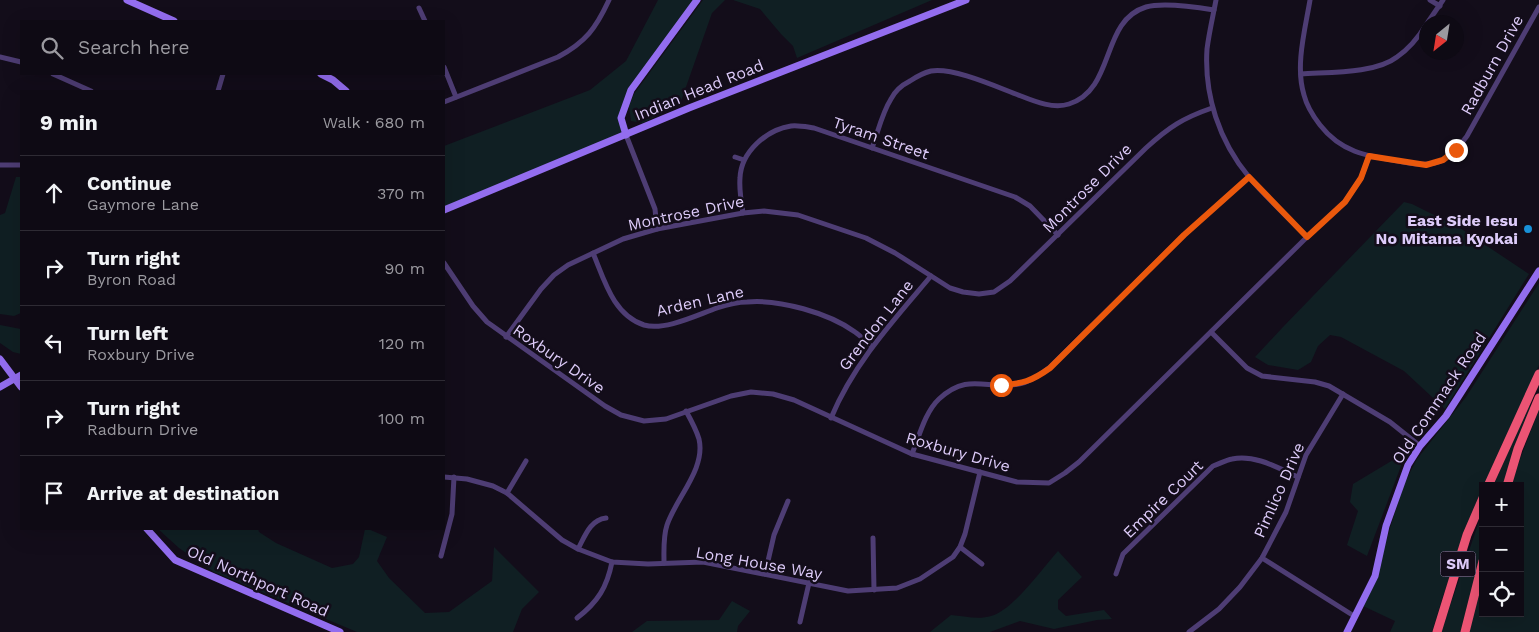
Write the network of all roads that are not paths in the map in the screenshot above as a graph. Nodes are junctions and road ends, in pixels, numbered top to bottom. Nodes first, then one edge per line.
1 (127, 0) edge
2 (609, 0) edge
3 (697, 0) edge
4 (966, 0) edge
5 (1216, 0) edge
6 (1310, 0) edge
7 (1430, 0) edge
8 (1443, 0) edge
9 (1440, 6) junction
10 (1539, 7) edge
11 (419, 8) dead end
12 (1214, 10) junction
13 (1434, 15) edge
14 (172, 20) edge
15 (425, 20) edge
16 (1419, 36) edge
17 (0, 57) edge
18 (20, 62) edge
19 (445, 70) edge
20 (1301, 74) junction
21 (55, 75) edge
22 (223, 75) edge
23 (323, 75) edge
24 (89, 90) edge
25 (218, 90) edge
26 (345, 90) edge
27 (456, 97) junction
28 (445, 102) edge
29 (1212, 108) junction
30 (626, 135) junction
31 (872, 148) junction
32 (1369, 156) junction
33 (735, 157) dead end
34 (744, 160) junction
35 (0, 165) edge
36 (20, 165) edge
37 (1249, 177) junction
38 (445, 210) edge
39 (743, 213) junction
40 (658, 229) junction
41 (1058, 235) junction
42 (1307, 237) junction
43 (593, 253) junction
44 (445, 264) edge
45 (1539, 271) edge
46 (931, 276) junction
47 (1212, 332) junction
48 (506, 337) junction
49 (872, 347) junction
50 (0, 359) edge
51 (1539, 374) edge
52 (20, 376) edge
53 (14, 379) junction
54 (20, 386) edge
55 (0, 387) edge
56 (1343, 394) junction
57 (1539, 398) edge
58 (686, 411) junction
59 (831, 418) junction
60 (1420, 446) junction
61 (912, 454) junction
62 (526, 461) dead end
63 (980, 472) junction
64 (445, 477) edge
65 (454, 477) junction
66 (1298, 477) junction
67 (1490, 482) edge
68 (1507, 482) edge
69 (507, 493) junction
70 (788, 501) dead end
71 (1479, 507) edge
72 (606, 518) dead end
73 (149, 530) edge
74 (873, 538) dead end
75 (960, 546) junction
76 (578, 549) junction
77 (441, 556) dead end
78 (1262, 558) junction
79 (612, 562) junction
80 (664, 563) junction
81 (982, 564) dead end
82 (1480, 572) edge
83 (765, 574) junction
84 (1116, 574) dead end
85 (808, 583) junction
86 (874, 590) junction
87 (1354, 616) junction
88 (577, 618) dead end
89 (800, 622) dead end
90 (340, 632) edge
91 (1189, 632) edge
92 (1347, 632) edge
93 (1437, 632) edge
94 (1465, 632) edge

1 - 14 main road
2 - 27 street
3 - 30 main road
4 - 30 main road, Indian Head Road
5 - 12 street
6 - 20 street, Radburn Drive
7 - 9 street
8 - 9 street
9 - 13 street
10 - 32 street, Radburn Drive
11 - 15 street
12 - 29 street
12 - 31 street
16 - 20 street
17 - 18 street
19 - 27 street
20 - 32 street, Radburn Drive
21 - 24 street
22 - 25 street
23 - 26 main road
27 - 28 street
29 - 37 street
29 - 41 street, Montrose Drive
30 - 38 main road, Indian Head Road
30 - 40 street
31 - 34 street, Tyram Street
31 - 41 street, Tyram Street
32 - 42 street, Roxbury Drive
33 - 34 street
34 - 39 street
35 - 36 street
37 - 42 street
37 - 61 street
39 - 40 street, Montrose Drive
39 - 46 street, Montrose Drive
40 - 43 street, Montrose Drive
41 - 46 street, Montrose Drive
42 - 47 street, Roxbury Drive
43 - 48 street, Montrose Drive
43 - 49 street, Arden Lane
44 - 48 street, Roxbury Drive
45 - 60 main road, Old Commack Road
46 - 49 street, Grendon Lane
47 - 56 street
47 - 63 street, Roxbury Drive
48 - 58 street, Roxbury Drive
49 - 59 street, Grendon Lane
50 - 53 main road
51 - 67 highway
52 - 53 main road
53 - 54 main road
53 - 55 main road
56 - 60 street
56 - 66 street, Pimlico Drive
57 - 68 highway
58 - 59 street, Roxbury Drive
58 - 80 street
59 - 61 street, Roxbury Drive
60 - 87 main road, Old Commack Road
61 - 63 street, Roxbury Drive
62 - 69 street
63 - 75 street
64 - 65 street, Long House Way
65 - 69 street, Long House Way
65 - 77 street
66 - 78 street, Pimlico Drive
66 - 84 street, Empire Court
69 - 76 street, Long House Way
70 - 83 street
71 - 93 highway, SM
72 - 76 street
73 - 90 main road, Old Northport Road
74 - 86 street
75 - 81 street
75 - 86 street, Long House Way
76 - 79 street, Long House Way
78 - 87 street
78 - 91 street, Pimlico Drive
79 - 80 street, Long House Way
79 - 88 street
80 - 83 street, Long House Way
82 - 94 highway, SM
83 - 85 street, Long House Way
85 - 86 street, Long House Way
85 - 89 street
87 - 92 main road, Old Commack Road

